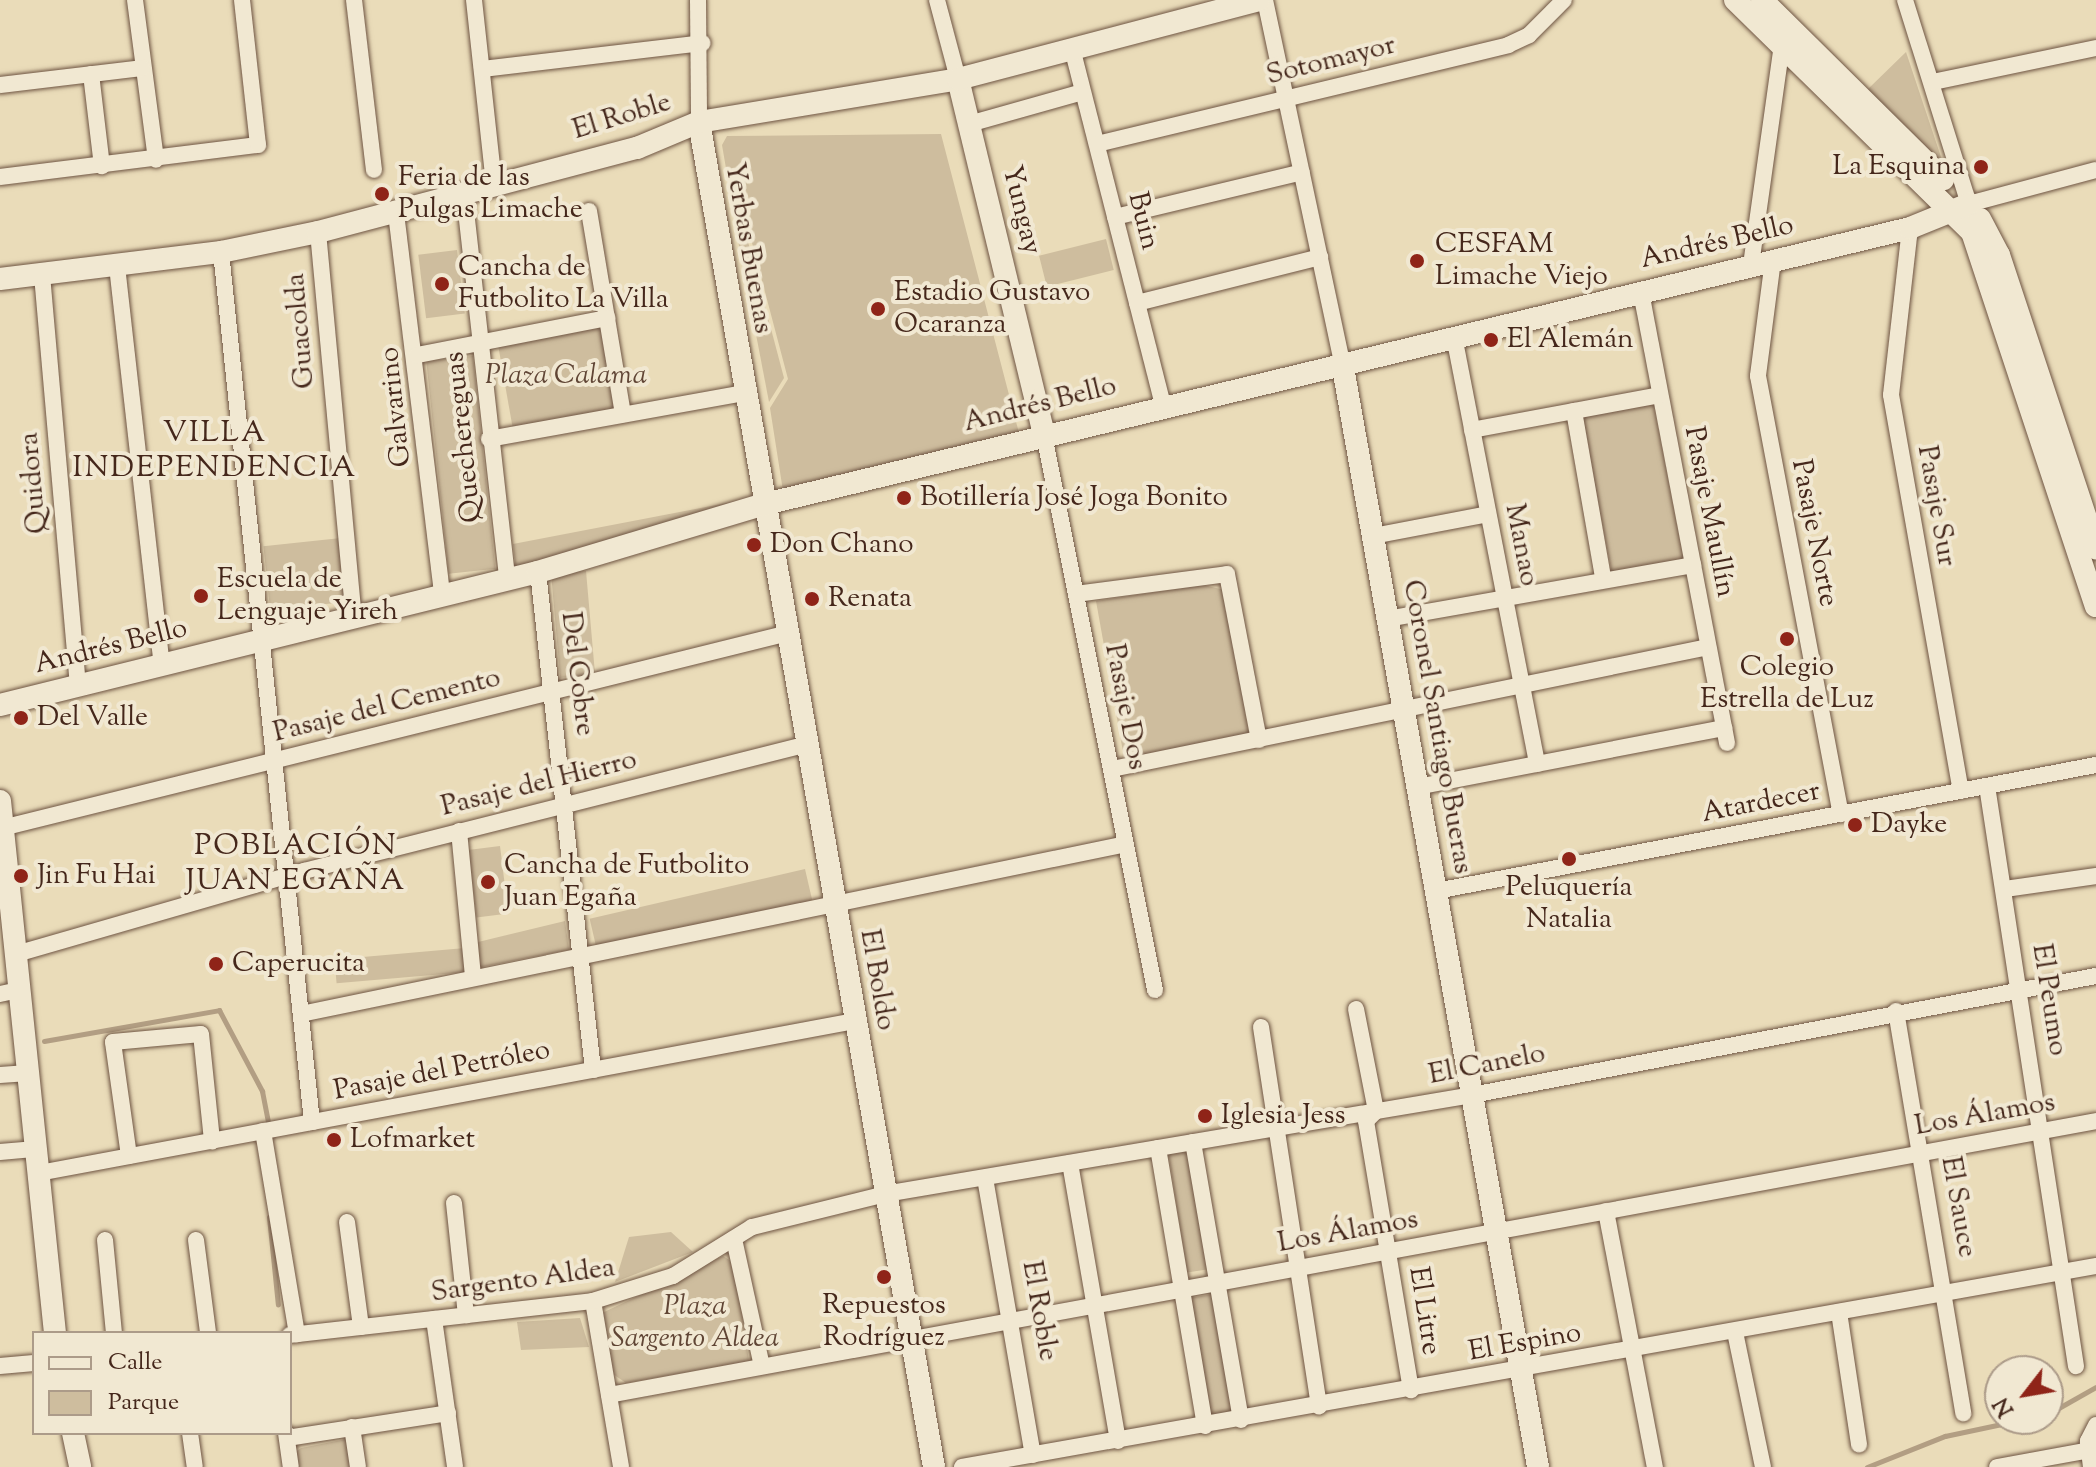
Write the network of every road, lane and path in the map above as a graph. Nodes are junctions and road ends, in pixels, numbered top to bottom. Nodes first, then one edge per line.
1 (135, 0) edge
2 (242, 0) edge
3 (354, 0) edge
4 (474, 0) edge
5 (698, 0) edge
6 (937, 0) edge
7 (1259, 0) edge
8 (1265, 0) edge
9 (1564, 0) edge
10 (1735, 0) edge
11 (1762, 0) edge
12 (1905, 0) edge
13 (702, 43) junction
14 (1782, 44) junction
15 (1072, 48) junction
16 (2096, 48) edge
17 (142, 68) junction
18 (482, 69) junction
19 (91, 74) junction
20 (958, 79) junction
21 (1933, 82) junction
22 (0, 85) edge
23 (1083, 92) junction
24 (1286, 98) junction
25 (699, 122) junction
26 (969, 124) junction
27 (1097, 144) junction
28 (156, 160) junction
29 (102, 166) junction
30 (374, 170) dead end
31 (2096, 170) edge
32 (1302, 172) junction
33 (0, 177) edge
34 (494, 185) junction
35 (464, 193) junction
36 (1963, 208) junction
37 (589, 211) dead end
38 (396, 213) junction
39 (1115, 217) junction
40 (1910, 228) junction
41 (318, 232) junction
42 (221, 252) junction
43 (1320, 257) junction
44 (1762, 263) junction
45 (117, 266) junction
46 (42, 275) junction
47 (0, 279) edge
48 (1641, 292) junction
49 (1137, 303) junction
50 (607, 318) junction
51 (1454, 336) junction
52 (480, 345) junction
53 (417, 355) junction
54 (1342, 362) junction
55 (744, 393) junction
56 (1660, 395) junction
57 (1163, 406) junction
58 (1574, 411) junction
59 (623, 414) junction
60 (1472, 430) junction
61 (1044, 435) junction
62 (489, 439) junction
63 (761, 505) junction
64 (1488, 514) junction
65 (2094, 534) edge
66 (1373, 536) junction
67 (1693, 565) junction
68 (538, 572) junction
69 (1603, 578) junction
70 (507, 579) junction
71 (1076, 594) junction
72 (442, 595) junction
73 (1504, 597) junction
74 (2096, 606) edge
75 (354, 617) junction
76 (1387, 619) junction
77 (784, 634) junction
78 (262, 640) junction
79 (1708, 647) junction
80 (162, 665) junction
81 (1521, 682) junction
82 (78, 686) junction
83 (553, 691) junction
84 (0, 705) edge
85 (1403, 705) junction
86 (1259, 740) junction
87 (804, 745) junction
88 (274, 760) junction
89 (1537, 764) junction
90 (2096, 765) edge
91 (1112, 769) junction
92 (1987, 786) junction
93 (1417, 787) junction
94 (1961, 791) junction
95 (0, 801) edge
96 (567, 804) junction
97 (1841, 814) junction
98 (2, 828) junction
99 (459, 831) junction
100 (1126, 844) junction
101 (3, 859) edge
102 (2096, 876) edge
103 (289, 881) junction
104 (2005, 889) junction
105 (1436, 891) junction
106 (833, 905) junction
107 (6, 923) edge
108 (581, 953) junction
109 (16, 954) junction
110 (473, 976) junction
111 (2096, 976) edge
112 (2021, 989) junction
113 (1155, 990) dead end
114 (10, 992) edge
115 (1356, 1009) dead end
116 (1896, 1011) junction
117 (301, 1014) junction
118 (854, 1021) junction
119 (1261, 1027) dead end
120 (593, 1070) junction
121 (28, 1073) junction
122 (0, 1075) edge
123 (1472, 1095) junction
124 (1376, 1111) junction
125 (2096, 1121) edge
126 (312, 1122) junction
127 (1278, 1128) junction
128 (267, 1130) junction
129 (2043, 1131) junction
130 (212, 1141) junction
131 (1193, 1142) junction
132 (1158, 1148) junction
133 (36, 1149) junction
134 (0, 1152) edge
135 (1922, 1153) junction
136 (129, 1156) junction
137 (1070, 1163) junction
138 (39, 1173) junction
139 (985, 1178) junction
140 (885, 1194) junction
141 (454, 1203) dead end
142 (1606, 1211) junction
143 (347, 1222) dead end
144 (1496, 1231) junction
145 (734, 1239) junction
146 (105, 1240) dead end
147 (196, 1240) dead end
148 (1388, 1251) junction
149 (2096, 1266) edge
150 (1303, 1267) junction
151 (2061, 1272) junction
152 (1217, 1283) junction
153 (1182, 1289) junction
154 (1947, 1293) junction
155 (593, 1301) junction
156 (1095, 1305) junction
157 (1839, 1312) junction
158 (466, 1315) junction
159 (434, 1319) junction
160 (1010, 1321) junction
161 (361, 1327) junction
162 (55, 1331) edge
163 (114, 1331) edge
164 (208, 1331) edge
165 (1735, 1332) junction
166 (294, 1335) edge
167 (911, 1339) junction
168 (1633, 1350) junction
169 (32, 1363) edge
170 (0, 1366) edge
171 (762, 1366) junction
172 (2076, 1366) dead end
173 (1521, 1371) junction
174 (1411, 1390) junction
175 (609, 1395) junction
176 (1319, 1407) junction
177 (448, 1413) junction
178 (1963, 1413) dead end
179 (1241, 1420) junction
180 (2096, 1425) edge
181 (1205, 1426) junction
182 (352, 1427) junction
183 (292, 1434) edge
184 (73, 1435) edge
185 (190, 1435) edge
186 (287, 1435) edge
187 (1118, 1441) junction
188 (1859, 1445) dead end
189 (1033, 1455) junction
190 (2092, 1456) edge
191 (80, 1467) edge
192 (195, 1467) edge
193 (291, 1467) edge
194 (358, 1467) edge
195 (455, 1467) edge
196 (621, 1467) edge
197 (934, 1467) edge
198 (962, 1467) edge
199 (1538, 1467) edge
200 (1655, 1467) edge
201 (1763, 1467) edge
202 (1997, 1467) edge

1 - 17 street
2 - 28 street
3 - 30 street
4 - 18 street
5 - 13 street, Yerbas Buenas
6 - 20 street, Yungay
7 - 15 street, El Roble
8 - 24 street, Coronel Santiago Bueras
9 - 24 street, Sotomayor
10 - 14 street
11 - 36 street
12 - 21 street
13 - 18 street
13 - 25 street, Yerbas Buenas
14 - 36 street
14 - 44 street, Pasaje Norte
15 - 20 street, El Roble
15 - 23 street, Buin
16 - 21 street
17 - 19 street
17 - 28 street
18 - 34 street
19 - 22 street
19 - 29 street
20 - 25 street, El Roble
20 - 26 street, Yungay
21 - 36 street
23 - 26 street
23 - 27 street, Buin
24 - 27 street, Sotomayor
24 - 32 street, Coronel Santiago Bueras
25 - 34 street, El Roble
25 - 55 street, Yerbas Buenas
26 - 61 street, Yungay
27 - 39 street, Buin
28 - 29 street
29 - 33 street
31 - 36 street, Andrés Bello
32 - 39 street
32 - 43 street, Coronel Santiago Bueras
34 - 35 street, El Roble
35 - 38 street, El Roble
35 - 52 street, Quechereguas
36 - 40 street, Andrés Bello
36 - 65 street
36 - 74 street
37 - 50 street
38 - 41 street, El Roble
38 - 53 street, Galvarino
39 - 49 street, Buin
40 - 44 street, Andrés Bello
40 - 94 street, Pasaje Sur
41 - 42 street, El Roble
41 - 75 street, Guacolda
42 - 45 street, El Roble
42 - 78 street
43 - 49 street
43 - 54 street, Coronel Santiago Bueras
44 - 48 street, Andrés Bello
44 - 97 street, Pasaje Norte
45 - 46 street, El Roble
45 - 80 street
46 - 47 street, El Roble
46 - 82 street, Quidora
48 - 51 street, Andrés Bello
48 - 56 street, Pasaje Maullín
49 - 57 street, Buin
50 - 52 street
50 - 59 street
51 - 54 street, Andrés Bello
51 - 60 street, Manao
52 - 53 street
52 - 62 street, Quechereguas
53 - 72 street, Galvarino
54 - 57 street, Andrés Bello
54 - 66 street, Coronel Santiago Bueras
55 - 59 street
55 - 63 street, Yerbas Buenas
56 - 58 street
56 - 67 street, Pasaje Maullín
57 - 61 street, Andrés Bello
58 - 60 street
58 - 69 street
59 - 62 street
60 - 64 street, Manao
61 - 63 street, Andrés Bello
61 - 71 street, Pasaje Dos
62 - 70 street, Quechereguas
63 - 68 street, Andrés Bello
63 - 77 street, El Boldo
64 - 66 street
64 - 73 street, Manao
66 - 76 street, Coronel Santiago Bueras
67 - 69 street
67 - 79 street, Pasaje Maullín
68 - 70 street, Andrés Bello
68 - 83 street, Del Cobre
69 - 73 street
70 - 72 street, Andrés Bello
71 - 86 street
71 - 91 street, Pasaje Dos
72 - 75 street, Andrés Bello
73 - 76 street
73 - 81 street, Manao
75 - 78 street, Andrés Bello
76 - 85 street, Coronel Santiago Bueras
77 - 83 street, Pasaje del Cemento
77 - 87 street, El Boldo
78 - 80 street, Andrés Bello
78 - 88 street
79 - 81 street
79 - 89 street, Pasaje Maullín
80 - 82 street, Andrés Bello
81 - 85 street
81 - 89 street, Manao
82 - 84 street, Andrés Bello
83 - 88 street, Pasaje del Cemento
83 - 96 street, Del Cobre
85 - 86 street
85 - 93 street, Coronel Santiago Bueras
86 - 91 street
87 - 96 street, Pasaje del Hierro
87 - 106 street, El Boldo
88 - 98 street, Pasaje del Cemento
88 - 103 street
89 - 93 street
90 - 92 street, Atardecer
91 - 100 street, Pasaje Dos
92 - 94 street, Atardecer
92 - 104 street, El Peumo
93 - 105 street, Coronel Santiago Bueras
94 - 97 street, Atardecer
95 - 98 street
96 - 99 street, Pasaje del Hierro
96 - 108 street, Del Cobre
97 - 105 street, Atardecer
98 - 101 street
99 - 103 street, Pasaje del Hierro
99 - 110 street
100 - 106 street
100 - 113 street, Pasaje Dos
101 - 107 street
102 - 104 street
103 - 109 street, Pasaje del Hierro
103 - 117 street
104 - 112 street, El Peumo
105 - 123 street, Coronel Santiago Bueras
106 - 108 street
106 - 118 street, El Boldo
107 - 109 street
108 - 110 street
108 - 120 street, Del Cobre
109 - 114 street
110 - 117 street
111 - 112 street, El Canelo
112 - 116 street, El Canelo
112 - 129 street, El Peumo
114 - 121 street
115 - 124 street, El Litre
116 - 123 street, El Canelo
116 - 135 street, El Sauce
117 - 126 street
118 - 120 street, Pasaje del Petróleo
118 - 140 street, El Boldo
119 - 127 street
120 - 126 street, Pasaje del Petróleo
121 - 122 street
121 - 133 street
123 - 124 street, El Canelo
123 - 144 street, Coronel Santiago Bueras
124 - 127 street, El Canelo
124 - 148 street, El Litre
125 - 129 street, Los Álamos
126 - 128 street, Pasaje del Petróleo
127 - 131 street, El Canelo
127 - 150 street
128 - 130 street, Pasaje del Petróleo
128 - 166 street
129 - 135 street, Los Álamos
129 - 151 street, El Peumo
130 - 136 street, Pasaje del Petróleo
130 - 136 street
131 - 132 street, El Canelo
131 - 152 street
132 - 137 street, El Canelo
132 - 153 street
133 - 134 street
133 - 138 street
135 - 142 street, Los Álamos
135 - 154 street, El Sauce
136 - 138 street, Pasaje del Petróleo
137 - 139 street, El Canelo
137 - 156 street
138 - 162 street
139 - 140 street, El Canelo
139 - 160 street, El Roble
140 - 145 street, Sargento Aldea
140 - 167 street, El Boldo
141 - 158 street
142 - 144 street, Los Álamos
142 - 168 street
143 - 161 street
144 - 148 street, Los Álamos
144 - 173 street, Coronel Santiago Bueras
145 - 155 street, Sargento Aldea
145 - 171 street
146 - 163 street
147 - 164 street
148 - 150 street, Los Álamos
148 - 174 street, El Litre
149 - 151 street, El Espino
150 - 152 street, Los Álamos
150 - 176 street
151 - 154 street, El Espino
151 - 172 street, El Peumo
152 - 153 street, Los Álamos
152 - 179 street
153 - 156 street, Los Álamos
153 - 181 street
154 - 157 street, El Espino
154 - 178 street, El Sauce
155 - 158 street, Sargento Aldea
155 - 175 street
156 - 160 street, Los Álamos
156 - 187 street
157 - 165 street, El Espino
157 - 188 street
158 - 159 street, Sargento Aldea
159 - 161 street, Sargento Aldea
159 - 177 street
160 - 167 street, Los Álamos
160 - 189 street, El Roble
161 - 166 street, Sargento Aldea
165 - 168 street, El Espino
165 - 201 street
167 - 171 street, Los Álamos
167 - 197 street, El Boldo
168 - 173 street, El Espino
168 - 200 street
169 - 170 street
171 - 175 street, Los Álamos
173 - 174 street, El Espino
173 - 199 street, Coronel Santiago Bueras
174 - 176 street, El Espino
175 - 196 street
176 - 179 street, El Espino
177 - 182 street
177 - 195 street
179 - 181 street, El Espino
180 - 190 street
181 - 187 street, El Espino
182 - 183 street
182 - 194 street
184 - 191 street
185 - 192 street
186 - 193 street
187 - 189 street, El Espino
189 - 198 street, El Espino
190 - 202 street

